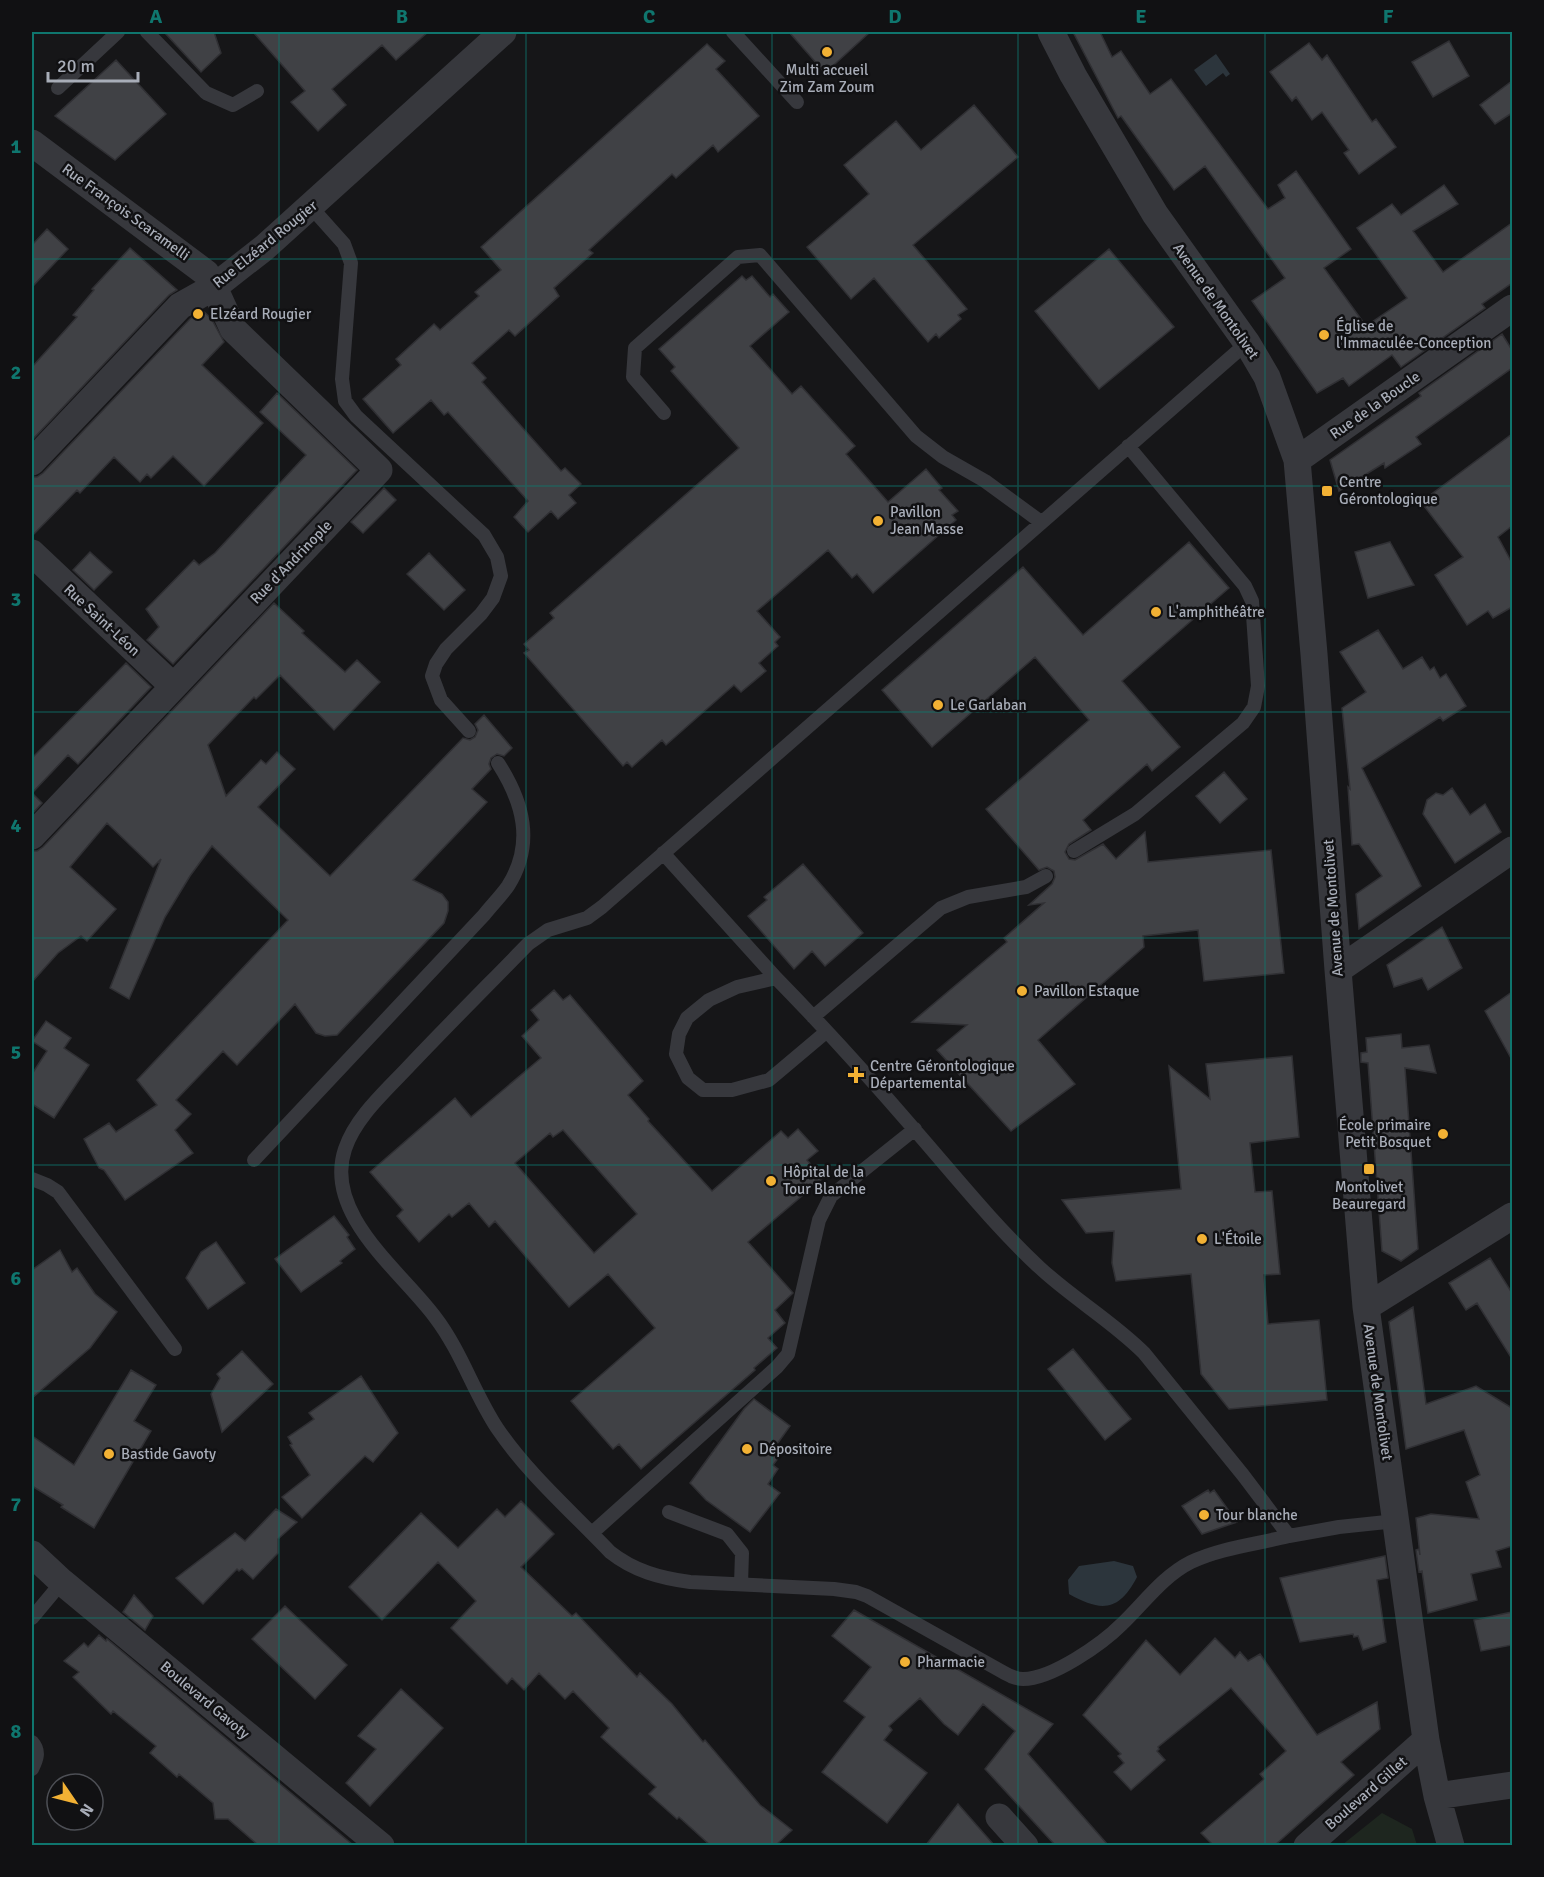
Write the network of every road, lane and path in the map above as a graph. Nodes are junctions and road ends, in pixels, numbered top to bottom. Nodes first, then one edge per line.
1 (118, 32) edge
2 (147, 32) edge
3 (503, 32) edge
4 (733, 32) edge
5 (1051, 32) edge
6 (58, 88) dead end
7 (257, 91) dead end
8 (797, 102) dead end
9 (32, 142) edge
10 (311, 207) junction
11 (214, 287) junction
12 (1512, 308) edge
13 (1247, 343) junction
14 (664, 412) dead end
15 (1128, 446) junction
16 (1297, 460) junction
17 (32, 462) edge
18 (1041, 522) junction
19 (32, 553) edge
20 (173, 686) junction
21 (469, 731) dead end
22 (498, 763) dead end
23 (32, 836) edge
24 (1512, 850) edge
25 (1074, 851) dead end
26 (663, 853) junction
27 (1046, 876) dead end
28 (1338, 970) junction
29 (776, 978) junction
30 (813, 1017) junction
31 (826, 1032) junction
32 (915, 1130) junction
33 (254, 1160) dead end
34 (32, 1179) edge
35 (1512, 1216) edge
36 (1366, 1307) junction
37 (175, 1349) dead end
38 (669, 1512) dead end
39 (1396, 1521) junction
40 (592, 1533) junction
41 (1289, 1536) junction
42 (32, 1554) edge
43 (62, 1582) junction
44 (741, 1584) junction
45 (32, 1618) edge
46 (1426, 1740) junction
47 (32, 1742) edge
48 (32, 1769) edge
49 (1512, 1785) edge
50 (1437, 1796) junction
51 (999, 1816) dead end
52 (381, 1845) edge
53 (1025, 1845) edge
54 (1306, 1845) edge
55 (1451, 1845) edge

1 - 6 lane
2 - 7 lane
3 - 10 street, Rue Elzéard Rougier
4 - 8 lane
5 - 13 street, Avenue de Montolivet
9 - 11 street, Rue François Scaramelli
10 - 11 street, Rue Elzéard Rougier
10 - 21 lane
11 - 17 street, Rue Elzéard Rougier
11 - 20 street, Rue d'Andrinople
12 - 16 street, Rue de la Boucle
13 - 15 lane
13 - 16 street, Avenue de Montolivet
14 - 18 lane
15 - 18 lane
15 - 25 lane
16 - 28 street, Avenue de Montolivet
18 - 26 lane
19 - 20 street, Rue Saint-Léon
20 - 23 street, Rue d'Andrinople
22 - 33 lane
24 - 28 street
26 - 29 lane
26 - 40 lane
27 - 30 lane
28 - 36 street, Avenue de Montolivet
29 - 30 lane
29 - 31 lane
30 - 31 lane
31 - 32 lane
32 - 40 lane
32 - 41 lane
34 - 37 lane
35 - 36 street
36 - 39 street, Avenue de Montolivet
38 - 44 lane
39 - 41 lane
39 - 46 street, Avenue de Montolivet
40 - 44 lane
41 - 44 lane
42 - 43 street, Boulevard Gavoty
43 - 45 lane
43 - 52 street, Boulevard Gavoty
46 - 50 street, Avenue de Montolivet
46 - 54 street, Boulevard Gillet
47 - 48 lane
49 - 50 street
50 - 55 street, Avenue de Montolivet
51 - 53 street

